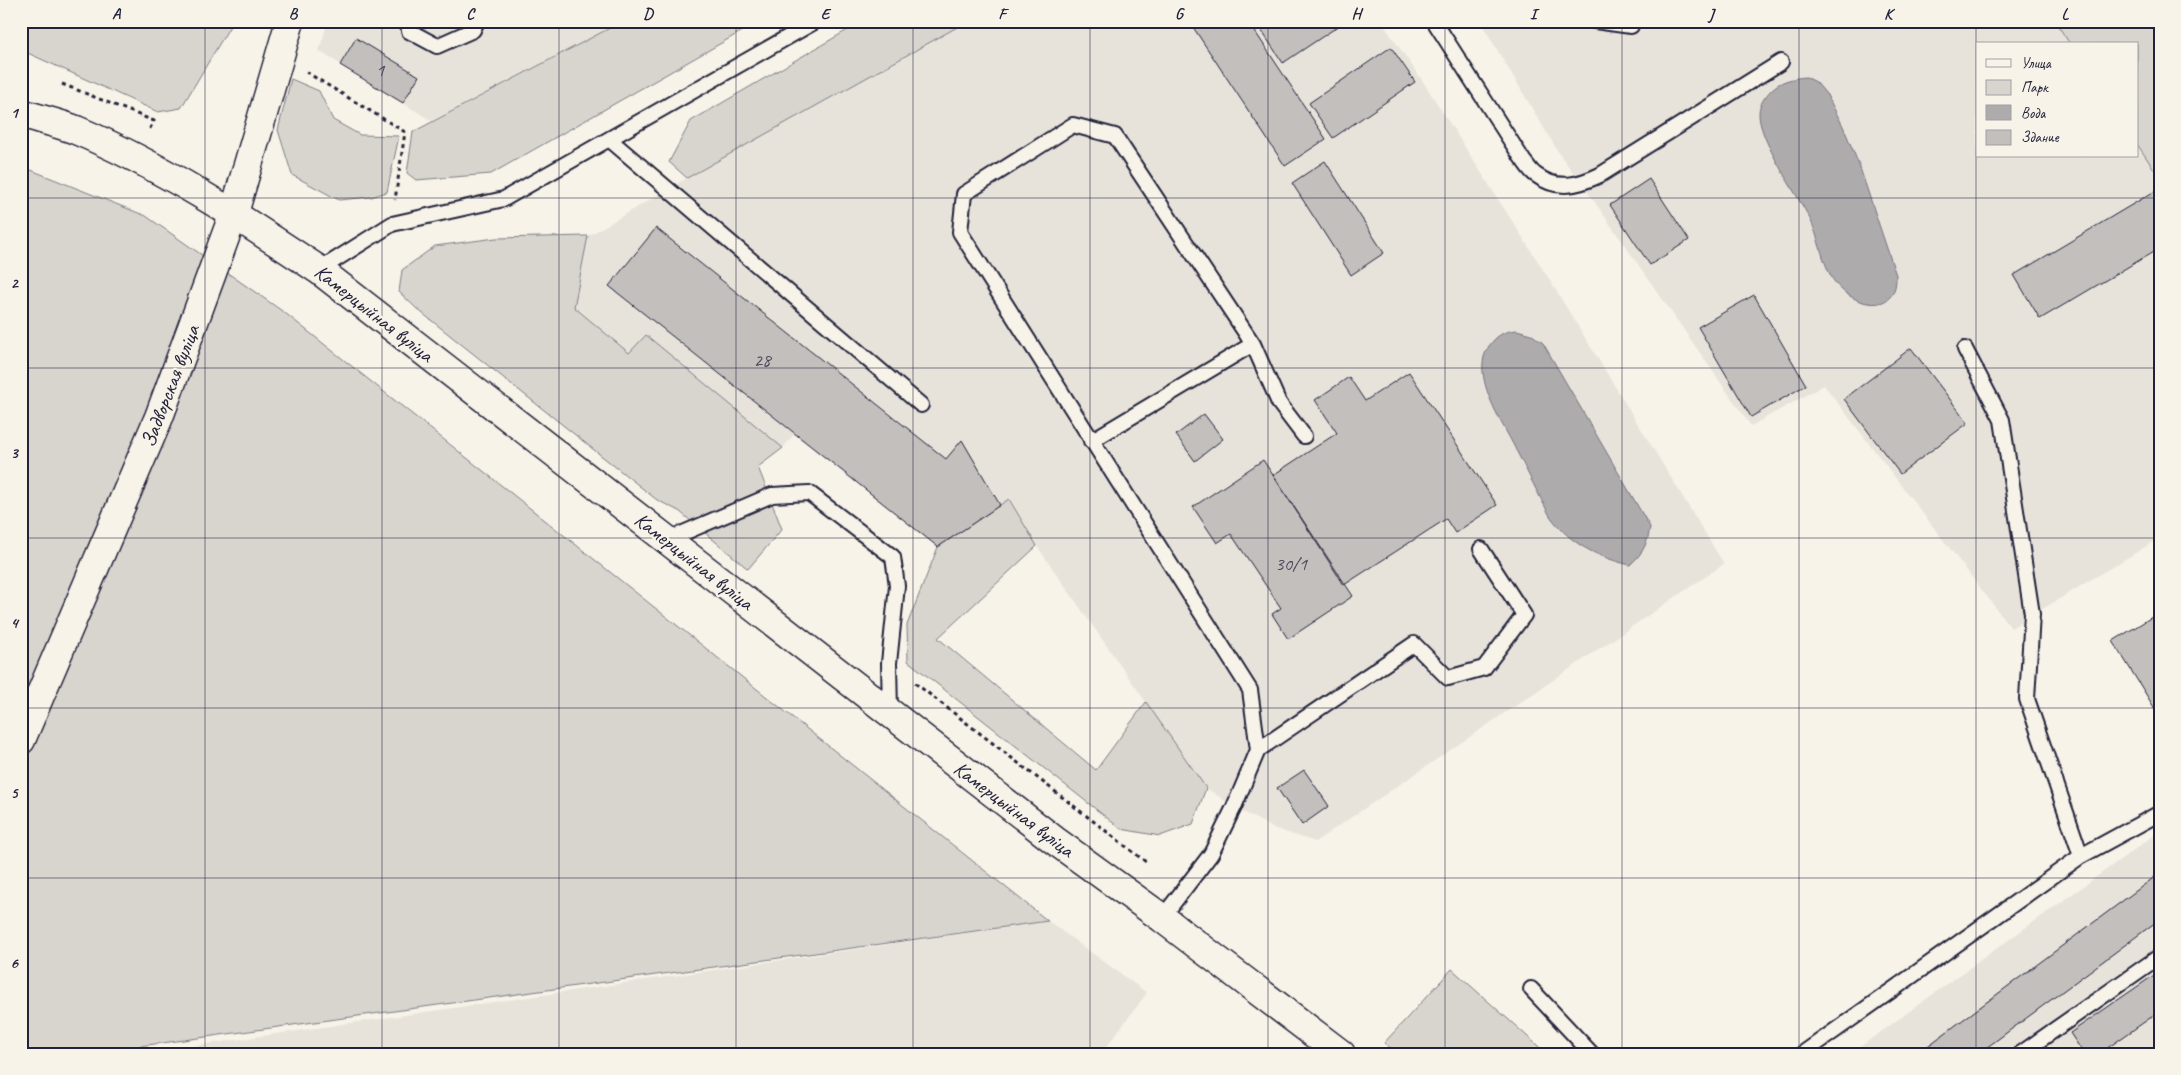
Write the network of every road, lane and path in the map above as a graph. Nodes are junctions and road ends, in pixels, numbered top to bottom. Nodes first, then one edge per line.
1 (290, 21) edge
2 (408, 21) edge
3 (477, 21) edge
4 (816, 21) edge
5 (1434, 21) edge
6 (1595, 21) edge
7 (1631, 26) dead end
8 (280, 56) junction
9 (1781, 62) dead end
10 (21, 113) edge
11 (609, 139) junction
12 (234, 213) junction
13 (392, 224) junction
14 (319, 270) junction
15 (1253, 344) junction
16 (1965, 349) dead end
17 (921, 405) dead end
18 (1304, 436) dead end
19 (1091, 441) junction
20 (667, 540) junction
21 (1481, 549) dead end
22 (889, 663) junction
23 (890, 713) junction
24 (21, 740) edge
25 (1258, 750) junction
26 (2160, 813) edge
27 (2081, 856) junction
28 (1146, 862) dead end
29 (1162, 918) junction
30 (2160, 956) edge
31 (1531, 989) dead end
32 (1341, 1054) edge
33 (1592, 1054) edge
34 (1802, 1054) edge
35 (2020, 1054) edge

1 - 8 main road, Задворская вуліца
2 - 3 lane
4 - 11 lane
5 - 9 lane
6 - 7 lane
8 - 12 main road, Задворская вуліца
8 - 13 path
10 - 12 main road, Камерцыйная вуліца
11 - 13 lane
11 - 17 lane
12 - 14 main road, Камерцыйная вуліца
12 - 24 main road, Задворская вуліца
13 - 14 lane
14 - 20 main road, Камерцыйная вуліца
15 - 18 lane
15 - 19 lane
15 - 19 lane
16 - 27 lane
19 - 25 lane
20 - 22 lane
20 - 23 main road, Камерцыйная вуліца
21 - 25 lane
22 - 23 lane
22 - 28 path
23 - 29 main road, Камерцыйная вуліца
25 - 29 lane
26 - 27 lane
27 - 34 lane
29 - 32 main road, Камерцыйная вуліца
30 - 35 lane
31 - 33 lane

